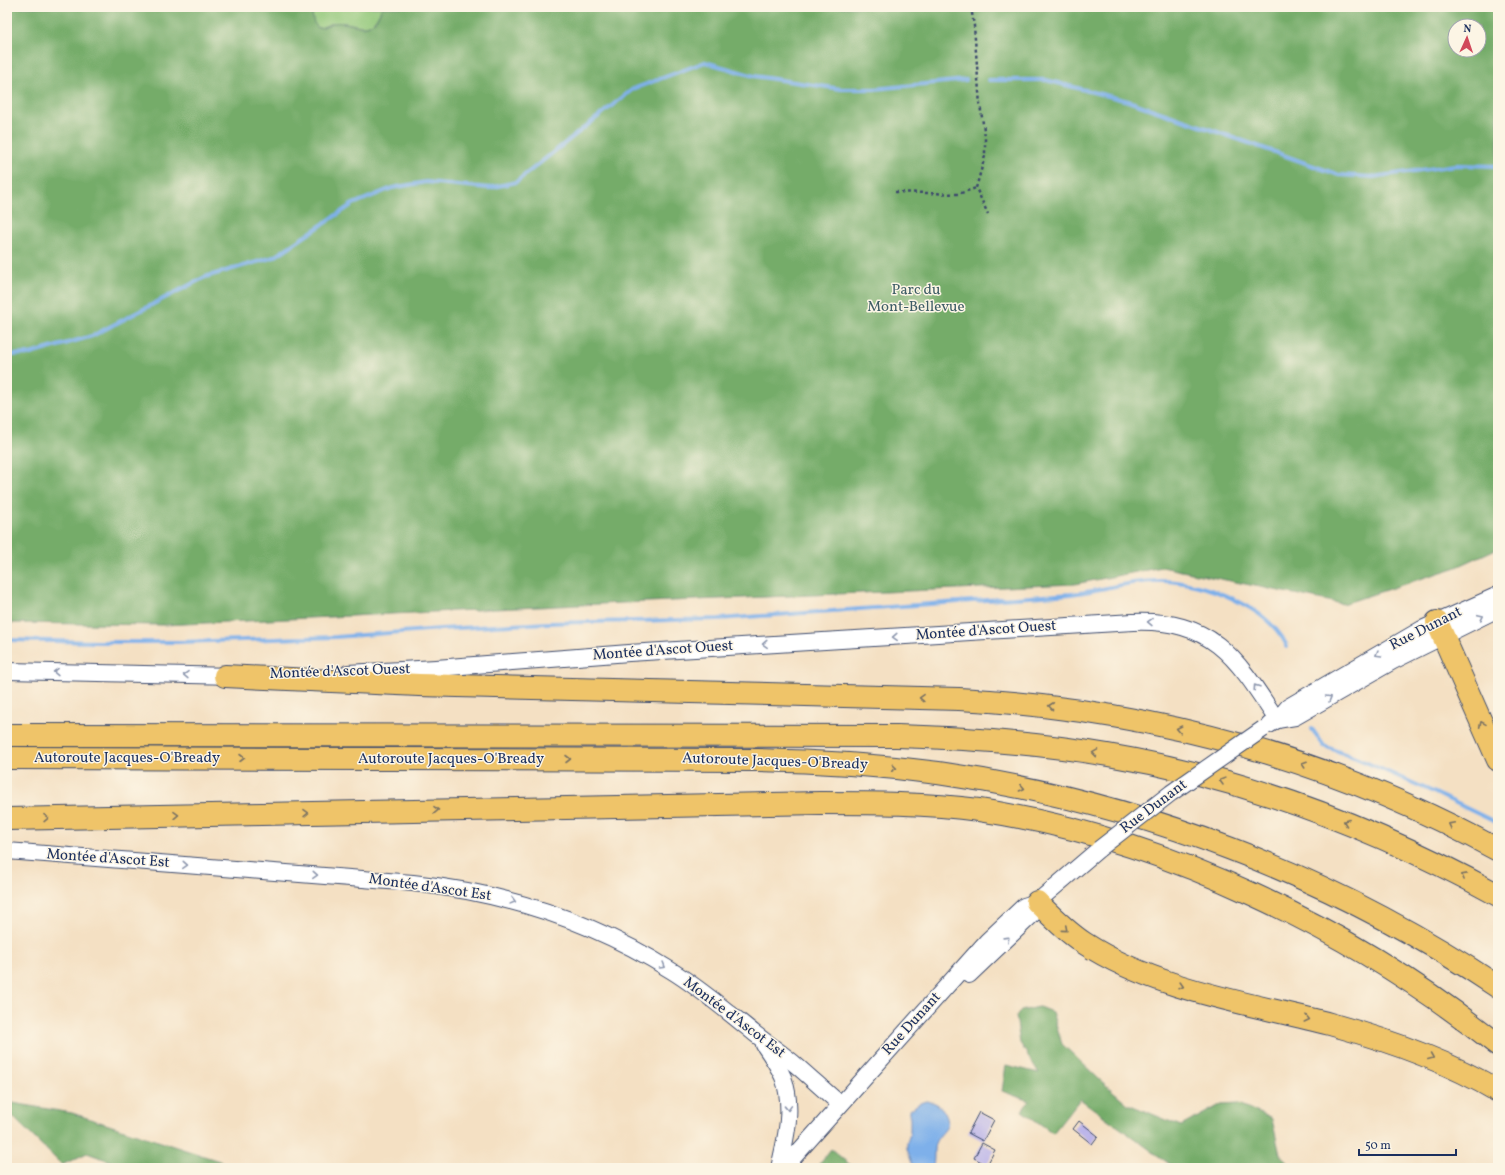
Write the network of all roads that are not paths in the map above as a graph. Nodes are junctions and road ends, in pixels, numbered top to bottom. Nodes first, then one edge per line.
1 (1498, 595) edge
2 (1498, 609) edge
3 (1440, 629) junction
4 (7, 671) edge
5 (225, 676) junction
6 (1278, 720) junction
7 (7, 735) edge
8 (7, 758) edge
9 (1498, 760) edge
10 (7, 819) edge
11 (1498, 850) edge
12 (7, 851) edge
13 (1498, 895) edge
14 (1036, 902) junction
15 (1498, 987) edge
16 (754, 1033) junction
17 (1498, 1045) edge
18 (1498, 1091) edge
19 (840, 1104) junction
20 (779, 1168) edge
21 (784, 1168) edge

1 - 3 street, Rue Dunant
3 -> 2 street, Rue Dunant
3 - 6 street, Rue Dunant
9 -> 3 highway
5 -> 4 street, Montée d'Ascot Ouest
6 -> 5 street, Montée d'Ascot Ouest
11 -> 5 highway
6 - 14 street, Rue Dunant, bridge
13 -> 7 highway, Autoroute Jacques-O'Bready
8 -> 15 highway, Autoroute Jacques-O'Bready
10 -> 17 highway
12 -> 16 street, Montée d'Ascot Est
14 -> 18 highway
14 - 19 street, Rue Dunant
16 - 19 street, Montée d'Ascot Est
16 -> 20 street
19 - 21 street, Rue Dunant

